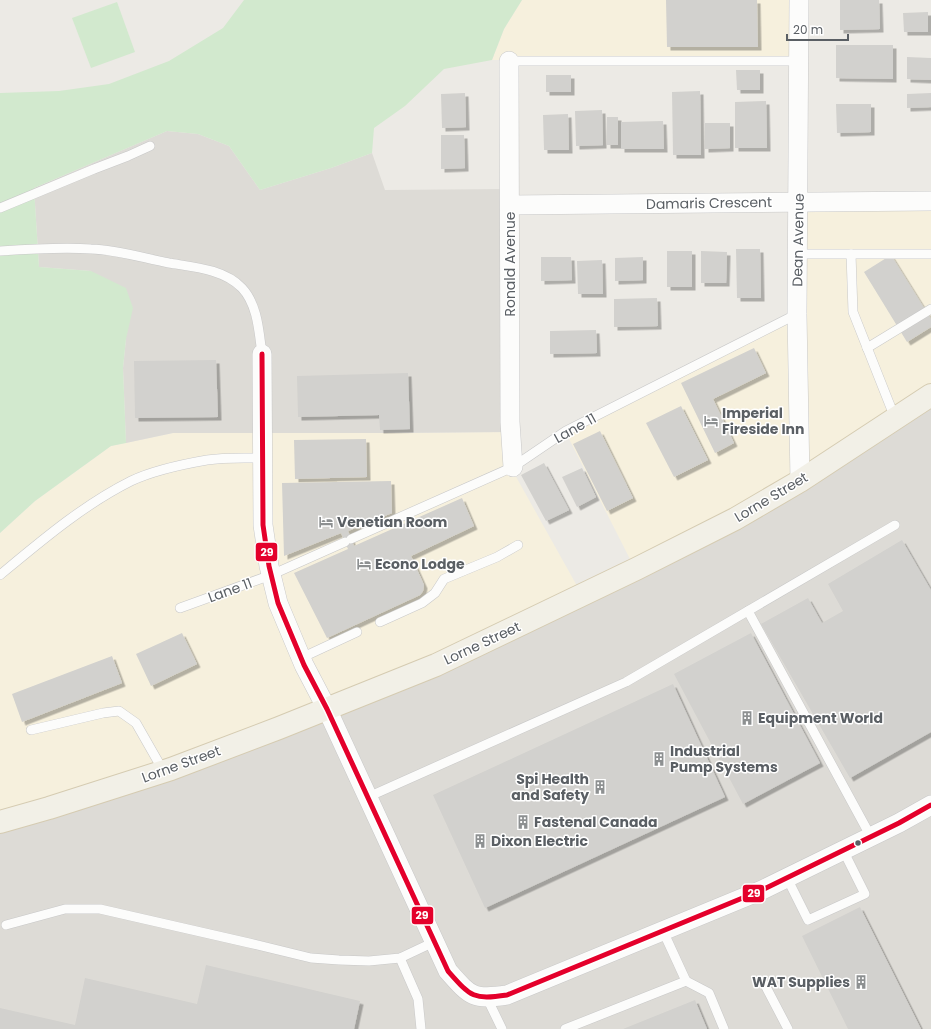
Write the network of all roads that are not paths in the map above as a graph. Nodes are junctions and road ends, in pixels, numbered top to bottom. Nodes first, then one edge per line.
1 (799, 0) edge
2 (509, 61) joint
3 (799, 61) junction
4 (150, 146) dead end
5 (931, 201) edge
6 (799, 202) junction
7 (510, 205) junction
8 (0, 208) edge
9 (0, 251) edge
10 (798, 254) junction
11 (851, 254) junction
12 (931, 254) edge
13 (931, 309) edge
14 (797, 314) junction
15 (867, 348) junction
16 (262, 354) joint
17 (931, 395) edge
18 (895, 418) junction
19 (262, 458) junction
20 (513, 467) junction
21 (800, 480) junction
22 (895, 525) dead end
23 (518, 545) dead end
24 (0, 575) edge
25 (271, 575) junction
26 (180, 608) dead end
27 (748, 611) junction
28 (380, 622) dead end
29 (357, 632) dead end
30 (301, 658) junction
31 (327, 709) junction
32 (31, 730) dead end
33 (164, 772) junction
34 (368, 797) junction
35 (928, 809) edge
36 (0, 822) edge
37 (871, 837) junction
38 (843, 850) junction
39 (787, 878) junction
40 (6, 925) dead end
41 (663, 931) junction
42 (434, 942) junction
43 (400, 958) junction
44 (686, 981) junction
45 (765, 985) dead end
46 (487, 998) junction
47 (421, 1029) edge
48 (502, 1029) edge
49 (565, 1029) edge
50 (724, 1029) edge
51 (788, 1029) edge

1 - 3 street, Dean Avenue
2 - 3 lane
2 - 7 street, Ronald Avenue
3 - 6 street, Dean Avenue
4 - 8 lane
5 - 6 street, Damaris Crescent
6 - 7 street, Damaris Crescent
6 - 10 street, Dean Avenue
7 - 20 street, Ronald Avenue
9 - 16 lane
10 - 11 lane
10 - 14 street, Dean Avenue
11 - 12 lane
11 - 15 lane
13 - 15 lane
14 - 20 lane, Lane 11
14 - 21 street, Dean Avenue
15 - 18 lane
16 - 19 street
17 - 18 main road, Lorne Street
18 - 21 main road, Lorne Street
19 - 24 lane
19 - 25 street
20 - 25 lane, Lane 11
21 - 31 main road, Lorne Street
22 - 27 lane
23 - 28 lane
25 - 26 lane, Lane 11
25 - 30 street
27 - 34 lane
27 - 37 lane
29 - 30 lane
30 - 31 street
31 - 33 main road, Lorne Street
31 - 34 street
32 - 33 lane
33 - 36 main road, Lorne Street
34 - 42 street
35 - 37 street
37 - 38 street
38 - 39 street
38 - 39 lane
39 - 41 street
40 - 43 lane
41 - 44 lane
41 - 46 street
42 - 43 lane
42 - 46 street
43 - 47 lane
44 - 49 lane
44 - 50 lane
45 - 51 lane
46 - 48 lane

